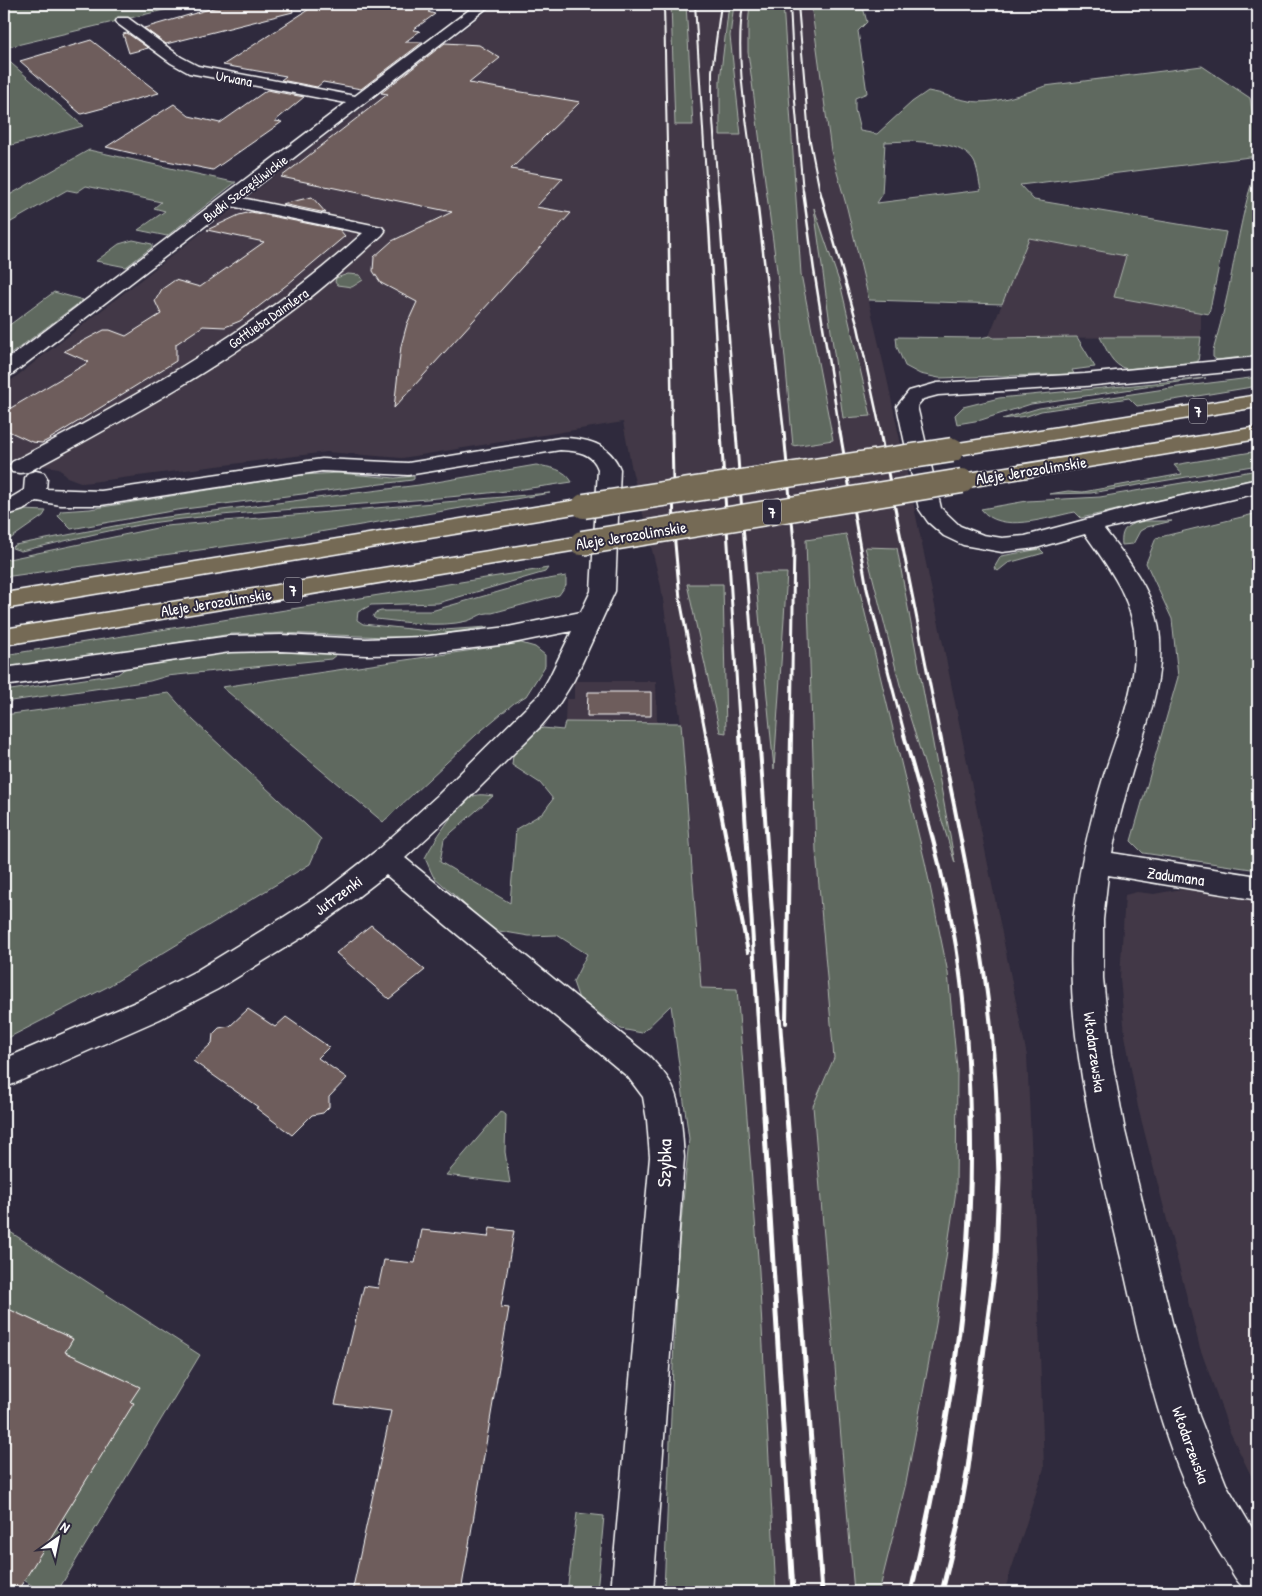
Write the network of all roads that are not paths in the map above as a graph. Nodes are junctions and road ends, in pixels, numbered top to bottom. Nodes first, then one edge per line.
1 (485, 4) edge
2 (123, 21) dead end
3 (360, 101) junction
4 (229, 200) junction
5 (1258, 363) edge
6 (4, 370) edge
7 (1258, 401) edge
8 (1258, 433) edge
9 (12, 467) edge
10 (1258, 486) edge
11 (32, 494) junction
12 (4, 509) edge
13 (1090, 525) junction
14 (4, 601) edge
15 (591, 618) junction
16 (4, 637) edge
17 (4, 677) edge
18 (386, 859) junction
19 (1095, 862) junction
20 (1258, 888) edge
21 (4, 1074) edge
22 (1258, 1574) edge
23 (632, 1592) edge

1 - 3 street, Budki Szczęśliwickie
2 - 3 street, Urwana
3 - 4 street, Budki Szczęśliwickie
4 - 6 street, Budki Szczęśliwickie
4 - 9 street, Gottlieba Daimlera
5 - 13 street
7 - 14 main road, Aleje Jerozolimskie / 7, bridge
8 - 16 main road, Aleje Jerozolimskie / 7, bridge
9 - 11 street
10 - 13 street
11 - 12 street
11 - 15 street, Jutrzenki
13 - 19 street, Włodarzewska
15 - 17 street
15 - 18 street, Jutrzenki
18 - 21 street, Jutrzenki
18 - 23 street, Szybka
19 - 20 street, Zadumana
19 - 22 street, Włodarzewska

